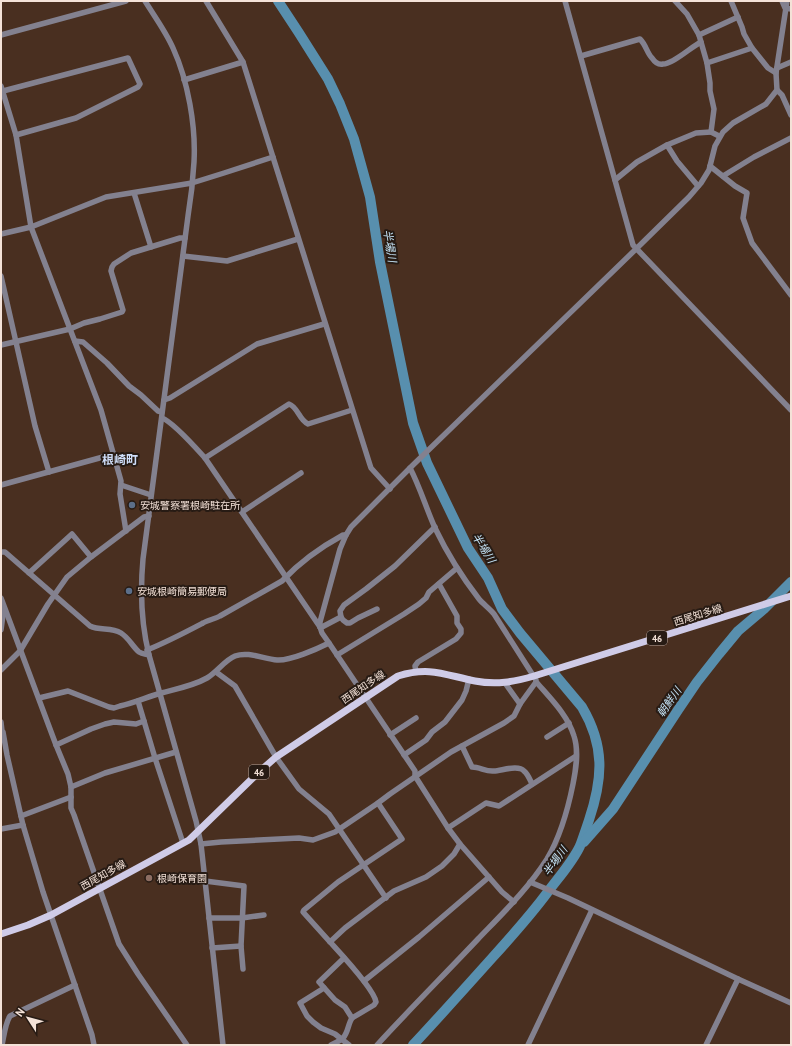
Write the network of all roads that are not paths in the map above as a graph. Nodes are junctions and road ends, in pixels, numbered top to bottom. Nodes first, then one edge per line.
1 (126, 1) edge
2 (145, 1) edge
3 (206, 1) edge
4 (566, 1) edge
5 (675, 1) edge
6 (731, 1) edge
7 (782, 1) edge
8 (787, 1) edge
9 (789, 9) edge
10 (738, 17) junction
11 (1, 35) edge
12 (699, 35) junction
13 (701, 42) junction
14 (752, 48) junction
15 (581, 56) junction
16 (243, 62) junction
17 (791, 62) edge
18 (706, 63) junction
19 (777, 70) junction
20 (184, 80) junction
21 (2, 88) edge
22 (777, 90) junction
23 (790, 112) edge
24 (711, 132) junction
25 (16, 135) junction
26 (719, 136) junction
27 (791, 138) edge
28 (667, 145) junction
29 (273, 157) junction
30 (710, 166) junction
31 (723, 176) junction
32 (615, 180) junction
33 (192, 183) junction
34 (698, 186) junction
35 (134, 192) junction
36 (31, 227) junction
37 (1, 234) edge
38 (185, 238) junction
39 (298, 239) junction
40 (151, 247) junction
41 (636, 249) junction
42 (183, 256) junction
43 (1, 276) edge
44 (791, 295) edge
45 (324, 324) junction
46 (70, 328) junction
47 (75, 341) junction
48 (16, 342) junction
49 (1, 345) edge
50 (164, 400) junction
51 (352, 410) junction
52 (791, 410) edge
53 (162, 415) junction
54 (114, 454) junction
55 (205, 458) junction
56 (412, 466) junction
57 (49, 472) junction
58 (301, 473) dead end
59 (1, 485) edge
60 (121, 485) junction
61 (390, 489) junction
62 (151, 494) junction
63 (242, 512) junction
64 (149, 516) junction
65 (435, 527) junction
66 (126, 531) junction
67 (346, 535) junction
68 (1, 552) edge
69 (91, 557) junction
70 (457, 568) junction
71 (29, 573) junction
72 (285, 577) junction
73 (439, 584) junction
74 (54, 595) junction
75 (790, 596) edge
76 (1, 598) edge
77 (4, 608) junction
78 (377, 609) dead end
79 (341, 617) junction
80 (320, 626) junction
81 (1, 630) edge
82 (329, 643) junction
83 (20, 651) junction
84 (148, 652) junction
85 (337, 655) junction
86 (1, 670) edge
87 (216, 672) junction
88 (416, 672) junction
89 (469, 679) junction
90 (535, 679) junction
91 (505, 683) junction
92 (160, 694) junction
93 (39, 698) junction
94 (366, 698) junction
95 (138, 701) junction
96 (520, 704) junction
97 (416, 718) dead end
98 (1, 722) edge
99 (144, 722) junction
100 (569, 723) junction
101 (1, 731) edge
102 (390, 735) junction
103 (547, 737) dead end
104 (56, 746) junction
105 (462, 746) junction
106 (176, 752) junction
107 (404, 755) junction
108 (576, 756) junction
109 (276, 757) junction
110 (155, 758) junction
111 (415, 776) junction
112 (532, 784) junction
113 (70, 787) junction
114 (71, 797) junction
115 (378, 803) junction
116 (21, 816) junction
117 (23, 825) junction
118 (448, 828) junction
119 (1, 829) edge
120 (339, 830) junction
121 (198, 832) junction
122 (183, 842) junction
123 (201, 844) junction
124 (460, 844) junction
125 (363, 865) junction
126 (489, 877) junction
127 (205, 881) junction
128 (532, 882) junction
129 (99, 888) junction
130 (386, 898) junction
131 (514, 902) junction
132 (592, 910) junction
133 (51, 915) junction
134 (264, 915) dead end
135 (209, 918) junction
136 (242, 918) junction
137 (1, 934) edge
138 (330, 942) junction
139 (241, 946) junction
140 (212, 948) junction
141 (344, 958) junction
142 (243, 969) dead end
143 (738, 979) junction
144 (364, 982) junction
145 (75, 985) junction
146 (324, 988) junction
147 (791, 1002) edge
148 (352, 1018) junction
149 (341, 1039) junction
150 (221, 1044) edge
151 (2, 1045) edge
152 (94, 1045) edge
153 (187, 1045) edge
154 (331, 1045) edge
155 (349, 1045) edge
156 (377, 1045) edge
157 (528, 1045) edge
158 (706, 1045) edge

1 - 11 street
2 - 20 street
3 - 16 street
4 - 15 street
5 - 12 street
6 - 10 street
7 - 9 street
8 - 9 street
9 - 19 street
10 - 12 street
10 - 14 street
12 - 13 street
13 - 15 street
13 - 18 street
14 - 18 street
14 - 19 street
15 - 32 street
16 - 20 street
16 - 29 street
17 - 19 street
18 - 24 street
19 - 22 street
20 - 33 street
21 - 25 street
21 - 25 street
22 - 23 street
22 - 26 street
24 - 26 street
24 - 28 street
25 - 36 street
26 - 30 street
27 - 31 street
28 - 32 street
28 - 34 street
29 - 33 street
29 - 39 street
30 - 31 street
30 - 34 street
31 - 44 street
32 - 41 street
33 - 35 street
33 - 38 street
34 - 41 street
35 - 36 street
35 - 40 street
36 - 37 street
36 - 46 street
38 - 40 street
38 - 42 street
39 - 42 street
39 - 45 street
40 - 46 street
41 - 52 street
41 - 56 street
42 - 50 street
43 - 48 street
45 - 50 street
45 - 51 street
46 - 47 street
46 - 48 street
47 - 53 street
47 - 54 street
48 - 49 street
48 - 57 street
50 - 53 street
51 - 55 street
51 - 61 street
53 - 55 street
53 - 62 street
54 - 57 street
54 - 60 street
55 - 63 street
56 - 61 street
56 - 65 street
57 - 59 street
58 - 63 street
60 - 62 street
60 - 66 street
61 - 67 street
62 - 64 street
63 - 72 street
64 - 66 street
64 - 84 street
65 - 70 street
65 - 79 street
66 - 69 street
67 - 72 street
67 - 80 street
68 - 71 street
69 - 71 street
69 - 74 street
70 - 73 street
70 - 90 street
71 - 74 street
72 - 80 street
72 - 84 street
73 - 85 street
73 - 88 street
74 - 83 street
74 - 84 street
75 - 90 main road, 西尾知多線 / 46
76 - 77 street
77 - 81 street
77 - 83 street
78 - 79 street
79 - 80 street
80 - 82 street
82 - 85 street
82 - 87 street
83 - 86 street
83 - 93 street
84 - 92 street
85 - 94 street
87 - 92 street
87 - 109 street
88 - 89 main road, 西尾知多線 / 46
88 - 94 main road, 西尾知多線 / 46
89 - 91 main road, 西尾知多線 / 46
89 - 107 street
90 - 91 main road, 西尾知多線 / 46
90 - 96 street
90 - 100 street
91 - 96 street
92 - 95 street
92 - 106 street
93 - 95 street
93 - 104 street
94 - 102 street
94 - 109 main road, 西尾知多線 / 46
95 - 99 street
96 - 105 street
97 - 102 street
98 - 101 street
99 - 104 street
99 - 110 street
100 - 103 street
100 - 108 street
101 - 116 street
102 - 107 street
104 - 113 street
105 - 111 street
105 - 112 street
106 - 110 street
106 - 121 street
107 - 111 street
108 - 112 street
108 - 128 street
109 - 120 street
109 - 121 main road, 西尾知多線 / 46
110 - 113 street
110 - 122 street
111 - 115 street
111 - 118 street
112 - 118 street
113 - 114 street
114 - 116 street
114 - 129 street
115 - 120 street
115 - 125 street
116 - 117 street
117 - 119 street
117 - 133 street
118 - 124 street
120 - 123 street
120 - 125 street
121 - 122 main road, 西尾知多線 / 46
121 - 123 street
122 - 129 main road, 西尾知多線 / 46
123 - 127 street
124 - 126 street
124 - 130 street
125 - 130 street
125 - 138 street
126 - 131 street
126 - 144 street
127 - 135 street
127 - 136 street
128 - 131 street
128 - 132 street
129 - 133 main road, 西尾知多線 / 46
129 - 153 street
130 - 138 street
131 - 156 street
132 - 143 street
132 - 157 street
133 - 137 main road, 西尾知多線 / 46
133 - 145 street
134 - 136 street
135 - 136 street
135 - 140 street
136 - 139 street
138 - 141 street
139 - 140 street
139 - 142 street
140 - 150 street
141 - 144 street
141 - 146 street
143 - 147 street
143 - 158 street
144 - 148 street
145 - 151 street
145 - 152 street
146 - 148 street
146 - 149 street
148 - 149 street
149 - 154 street
149 - 155 street

